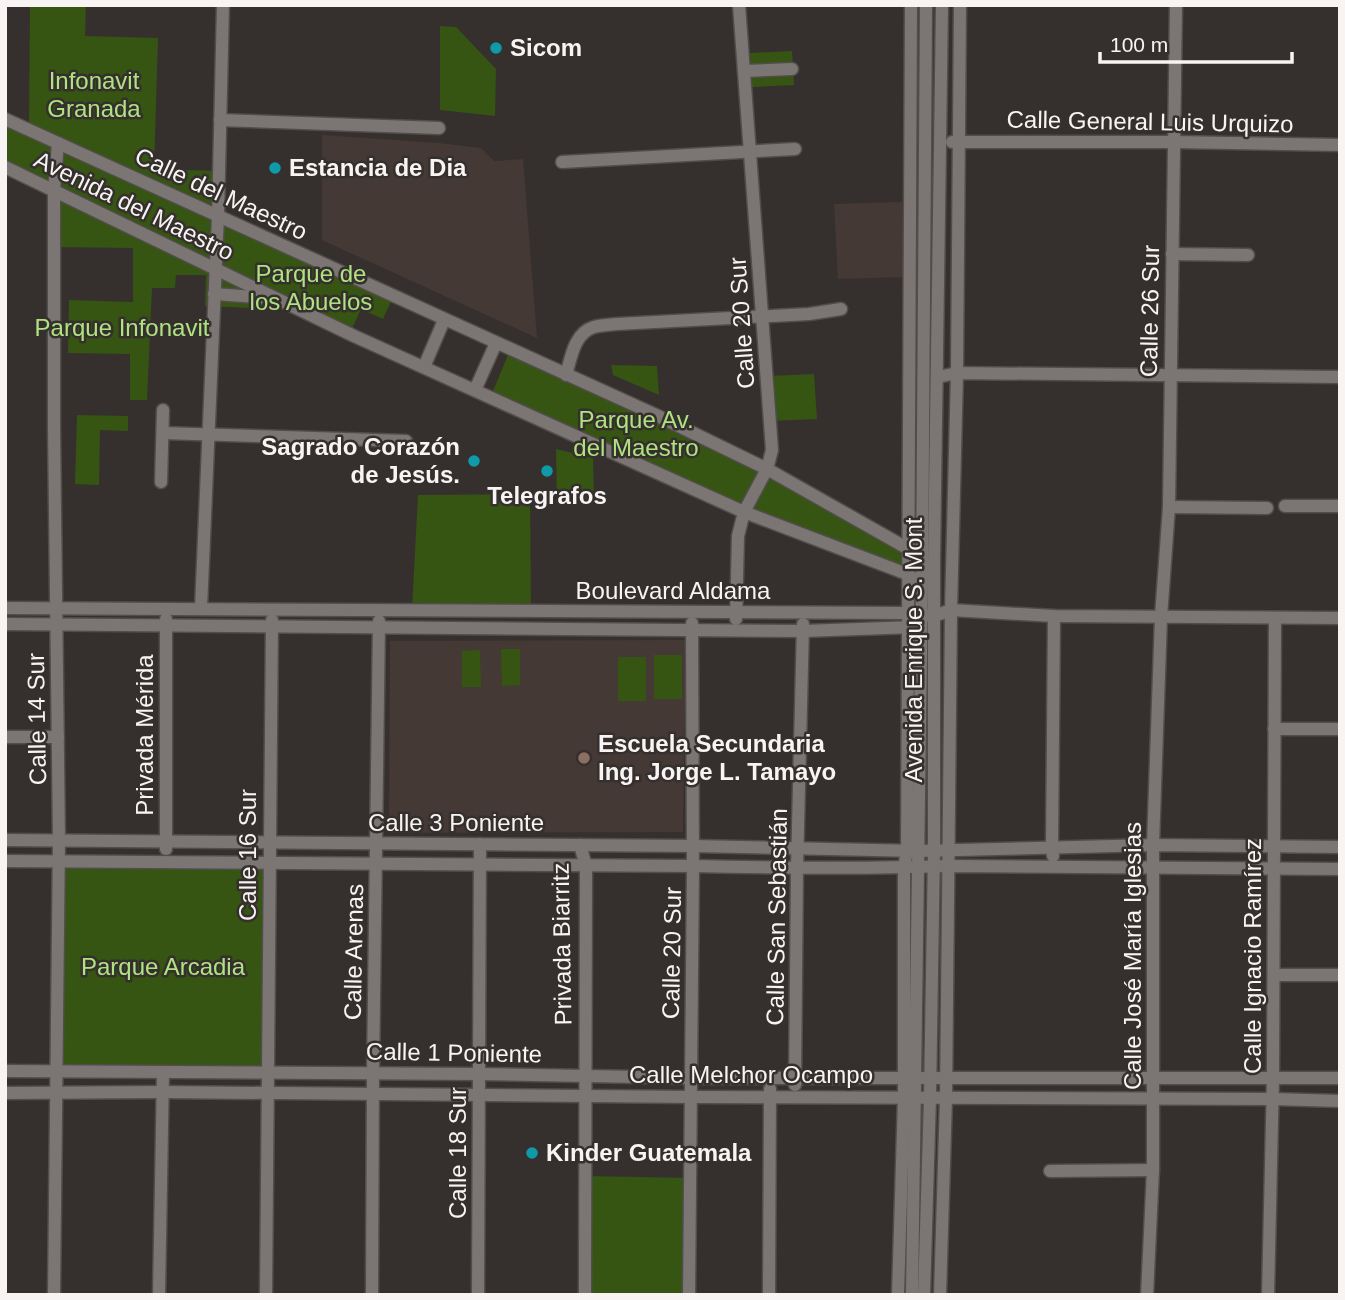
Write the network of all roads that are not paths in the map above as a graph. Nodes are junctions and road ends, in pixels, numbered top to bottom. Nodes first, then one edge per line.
1 (223, 5) edge
2 (739, 5) edge
3 (911, 5) edge
4 (926, 5) edge
5 (1177, 5) edge
6 (960, 9) edge
7 (942, 10) edge
8 (792, 69) dead end
9 (744, 71) junction
10 (5, 119) edge
11 (220, 120) junction
12 (439, 128) dead end
13 (960, 141) junction
14 (58, 142) junction
15 (1174, 142) junction
16 (940, 143) junction
17 (1340, 145) edge
18 (794, 149) dead end
19 (750, 152) junction
20 (562, 162) dead end
21 (5, 167) edge
22 (54, 190) junction
23 (218, 216) junction
24 (1172, 254) junction
25 (1248, 255) dead end
26 (215, 268) junction
27 (214, 294) junction
28 (275, 298) junction
29 (841, 309) dead end
30 (763, 316) junction
31 (444, 320) junction
32 (496, 344) junction
33 (424, 367) junction
34 (957, 373) junction
35 (1170, 374) junction
36 (566, 375) junction
37 (938, 377) junction
38 (1340, 377) edge
39 (475, 390) junction
40 (163, 410) dead end
41 (163, 433) junction
42 (208, 435) junction
43 (406, 442) dead end
44 (767, 469) junction
45 (161, 482) dead end
46 (1285, 506) dead end
47 (1340, 506) edge
48 (1169, 507) junction
49 (1267, 508) dead end
50 (744, 512) junction
51 (907, 548) junction
52 (928, 558) junction
53 (907, 574) junction
54 (922, 583) junction
55 (934, 592) junction
56 (5, 608) edge
57 (57, 608) junction
58 (166, 608) junction
59 (201, 608) junction
60 (273, 610) junction
61 (379, 610) junction
62 (951, 610) junction
63 (692, 612) junction
64 (736, 612) junction
65 (803, 613) junction
66 (907, 613) junction
67 (1054, 616) junction
68 (1161, 617) junction
69 (1275, 618) junction
70 (1340, 618) edge
71 (927, 620) junction
72 (5, 624) edge
73 (57, 625) junction
74 (166, 625) junction
75 (271, 626) junction
76 (378, 627) junction
77 (906, 627) junction
78 (692, 630) junction
79 (736, 630) junction
80 (803, 631) junction
81 (1275, 729) junction
82 (1340, 729) edge
83 (5, 737) edge
84 (58, 737) junction
85 (5, 840) edge
86 (59, 840) junction
87 (166, 841) junction
88 (270, 842) junction
89 (376, 844) junction
90 (480, 844) junction
91 (580, 845) junction
92 (1153, 845) junction
93 (1275, 845) junction
94 (693, 846) junction
95 (1340, 846) edge
96 (1052, 848) junction
97 (798, 849) junction
98 (949, 850) junction
99 (912, 851) junction
100 (934, 851) junction
101 (5, 861) edge
102 (59, 861) junction
103 (166, 862) junction
104 (269, 863) junction
105 (376, 864) junction
106 (480, 865) junction
107 (586, 866) junction
108 (693, 866) junction
109 (949, 866) junction
110 (933, 867) junction
111 (1055, 867) junction
112 (1153, 867) junction
113 (797, 868) junction
114 (911, 868) junction
115 (1275, 868) junction
116 (1340, 869) edge
117 (1274, 975) junction
118 (1340, 975) edge
119 (5, 1071) edge
120 (55, 1071) junction
121 (163, 1072) junction
122 (267, 1073) junction
123 (373, 1073) junction
124 (479, 1074) junction
125 (586, 1076) junction
126 (909, 1077) junction
127 (930, 1077) junction
128 (946, 1077) junction
129 (691, 1078) junction
130 (770, 1078) junction
131 (795, 1078) junction
132 (1153, 1078) junction
133 (1273, 1078) junction
134 (1340, 1078) edge
135 (163, 1092) junction
136 (5, 1093) edge
137 (55, 1093) junction
138 (267, 1093) junction
139 (373, 1093) junction
140 (479, 1094) junction
141 (586, 1096) junction
142 (769, 1096) junction
143 (692, 1097) junction
144 (796, 1097) junction
145 (910, 1097) junction
146 (930, 1097) junction
147 (946, 1098) junction
148 (1153, 1099) junction
149 (1273, 1099) junction
150 (1340, 1101) edge
151 (1153, 1170) junction
152 (1050, 1171) dead end
153 (54, 1295) edge
154 (159, 1295) edge
155 (266, 1295) edge
156 (372, 1295) edge
157 (478, 1295) edge
158 (586, 1295) edge
159 (689, 1295) edge
160 (769, 1295) edge
161 (898, 1295) edge
162 (912, 1295) edge
163 (925, 1295) edge
164 (940, 1295) edge
165 (1147, 1295) edge
166 (1268, 1295) edge

1 - 11 street
2 - 9 street, Calle 20 Sur
3 - 51 street
4 - 52 street, Avenida Enrique S. Mont
5 - 15 street, Calle 26 Sur
6 - 7 street
6 - 13 street
7 - 16 street, Avenida Enrique S. Mont
8 - 9 street
9 - 19 street, Calle 20 Sur
10 - 14 street, Calle del Maestro
11 - 12 street
11 - 23 street
13 - 15 street, Calle General Luis Urquizo
13 - 16 street, Calle General Luis Urquizo
13 - 34 street
14 - 22 street, Calle 14 Sur
14 - 23 street, Calle del Maestro
15 - 17 street, Calle General Luis Urquizo
15 - 24 street, Calle 26 Sur
16 - 37 street, Avenida Enrique S. Mont
18 - 19 street
19 - 20 street
19 - 30 street, Calle 20 Sur
21 - 22 street, Avenida del Maestro
22 - 26 street, Avenida del Maestro
22 - 57 street, Calle 14 Sur
23 - 26 street
23 - 31 street, Calle del Maestro
24 - 25 street
24 - 35 street, Calle 26 Sur
26 - 27 street
26 - 28 street, Avenida del Maestro
27 - 28 street
27 - 42 street
28 - 33 street, Avenida del Maestro
29 - 30 street
30 - 36 street
30 - 44 street, Calle 20 Sur
31 - 32 street, Calle del Maestro
31 - 33 street
32 - 36 street, Calle del Maestro
32 - 39 street
33 - 39 street, Avenida del Maestro
34 - 35 street
34 - 37 street
34 - 62 street
35 - 38 street
35 - 48 street, Calle 26 Sur
36 - 44 street, Calle del Maestro
37 - 52 street, Avenida Enrique S. Mont
39 - 50 street, Avenida del Maestro
40 - 41 street
41 - 42 street
41 - 45 street
42 - 43 street
42 - 59 street
44 - 50 street, Calle 20 Sur
44 - 51 street, Calle del Maestro
46 - 47 street
48 - 49 street
48 - 68 street, Calle 26 Sur
50 - 53 street, Avenida del Maestro
50 - 64 street, Calle 20 Sur
51 - 52 street, Calle del Maestro
51 - 53 street
52 - 54 street, Avenida Enrique S. Mont
52 - 55 street, Avenida Enrique S. Mont
53 - 54 street, Avenida del Maestro
53 - 66 street
54 - 55 street, Avenida del Maestro
54 - 71 street, Avenida Enrique S. Mont
55 - 62 street, Avenida del Maestro
55 - 71 street, Avenida Enrique S. Mont
56 - 57 street, Boulevard Aldama
57 - 58 street, Boulevard Aldama
57 - 73 street, Calle 14 Sur
58 - 59 street, Boulevard Aldama
58 - 74 street, Privada Mérida
59 - 60 street, Boulevard Aldama
60 - 61 street, Boulevard Aldama
60 - 75 street, Calle 16 Sur
61 - 63 street, Boulevard Aldama
61 - 76 street, Calle Arenas
62 - 67 street, Boulevard Aldama
62 - 71 street, Boulevard Aldama
62 - 98 street
63 - 64 street, Boulevard Aldama
63 - 78 street, Calle 20 Sur
64 - 65 street, Boulevard Aldama
64 - 79 street, Calle 20 Sur
65 - 66 street, Boulevard Aldama
65 - 80 street, Calle San Sebastián
66 - 71 street, Boulevard Aldama
66 - 77 street
67 - 68 street, Boulevard Aldama
67 - 96 street
68 - 69 street, Boulevard Aldama
68 - 92 street, Calle José María Iglesias
69 - 70 street, Boulevard Aldama
69 - 81 street, Calle Ignacio Ramírez
71 - 77 street, Boulevard Aldama
71 - 99 street, Avenida Enrique S. Mont
71 - 100 street, Avenida Enrique S. Mont
72 - 73 street, Boulevard Aldama
73 - 74 street, Boulevard Aldama
73 - 84 street, Calle 14 Sur
74 - 75 street, Boulevard Aldama
74 - 87 street, Privada Mérida
75 - 76 street, Boulevard Aldama
75 - 88 street, Calle 16 Sur
76 - 78 street, Boulevard Aldama
76 - 89 street, Calle Arenas
77 - 80 street, Boulevard Aldama
77 - 99 street
78 - 79 street, Boulevard Aldama
78 - 94 street, Calle 20 Sur
79 - 80 street, Boulevard Aldama
80 - 97 street, Calle San Sebastián
81 - 82 street
81 - 93 street, Calle Ignacio Ramírez
83 - 84 street
84 - 86 street, Calle 14 Sur
85 - 86 street, Calle 3 Poniente
86 - 87 street, Calle 3 Poniente
86 - 102 street, Calle 14 Sur
87 - 88 street, Calle 3 Poniente
87 - 103 street, Privada Mérida
88 - 89 street, Calle 3 Poniente
88 - 104 street, Calle 16 Sur
89 - 90 street, Calle 3 Poniente
89 - 105 street, Calle Arenas
90 - 91 street, Calle 3 Poniente
90 - 106 street, Calle 18 Sur
91 - 94 street, Calle 3 Poniente
91 - 107 street, Privada Biarritz
92 - 93 street, Calle 3 Poniente
92 - 96 street, Calle 3 Poniente
92 - 112 street, Calle José María Iglesias
93 - 95 street, Calle 3 Poniente
93 - 115 street, Calle Ignacio Ramírez
94 - 97 street, Calle 3 Poniente
94 - 108 street, Calle 20 Sur
96 - 98 street, Calle 3 Poniente
96 - 111 street
97 - 99 street, Calle 3 Poniente
97 - 113 street, Calle San Sebastián
98 - 100 street, Calle 3 Poniente
98 - 109 street
99 - 100 street, Calle 3 Poniente
99 - 114 street
100 - 110 street, Avenida Enrique S. Mont
101 - 102 street
102 - 103 street
102 - 120 street, Calle 14 Sur
103 - 104 street
104 - 105 street
104 - 122 street, Calle 16 Sur
105 - 106 street
105 - 123 street, Calle Arenas
106 - 107 street
106 - 124 street, Calle 18 Sur
107 - 108 street
107 - 125 street, Privada Biarritz
108 - 113 street
108 - 129 street, Calle 20 Sur
109 - 110 street
109 - 111 street
109 - 128 street
110 - 114 street
110 - 127 street, Avenida Enrique S. Mont
111 - 112 street
112 - 115 street
112 - 132 street, Calle José María Iglesias
113 - 114 street
113 - 131 street, Calle San Sebastián
114 - 126 street
115 - 116 street
115 - 117 street, Calle Ignacio Ramírez
117 - 118 street
117 - 133 street, Calle Ignacio Ramírez
119 - 120 street, Calle 1 Poniente
120 - 121 street, Calle 1 Poniente
120 - 137 street, Calle 14 Sur
121 - 122 street, Calle 1 Poniente
121 - 135 street
122 - 123 street, Calle 1 Poniente
122 - 138 street, Calle 16 Sur
123 - 124 street, Calle 1 Poniente
123 - 139 street, Calle Arenas
124 - 125 street, Calle 1 Poniente
124 - 140 street, Calle 18 Sur
125 - 129 street, Calle 1 Poniente
125 - 141 street, Privada Biarritz
126 - 127 street
126 - 131 street, Calle 1 Poniente
126 - 145 street
127 - 128 street
127 - 146 street, Avenida Enrique S. Mont
128 - 132 street
128 - 147 street
129 - 130 street, Calle 1 Poniente
129 - 143 street, Calle 20 Sur
130 - 131 street, Calle 1 Poniente
130 - 142 street
131 - 144 street, Calle San Sebastián
132 - 133 street
132 - 148 street, Calle José María Iglesias
133 - 134 street
133 - 149 street, Calle Ignacio Ramírez
135 - 137 street
135 - 138 street, Calle Melchor Ocampo
135 - 154 street
136 - 137 street
137 - 153 street, Calle 14 Sur
138 - 139 street, Calle Melchor Ocampo
138 - 155 street, Calle 16 Sur
139 - 140 street, Calle Melchor Ocampo
139 - 156 street, Calle Arenas
140 - 141 street, Calle Melchor Ocampo
140 - 157 street, Calle 18 Sur
141 - 143 street, Calle Melchor Ocampo
141 - 158 street, Privada Biarritz
142 - 143 street, Calle Melchor Ocampo
142 - 144 street, Calle Melchor Ocampo
142 - 160 street
143 - 159 street, Calle 20 Sur
144 - 145 street, Calle Melchor Ocampo
145 - 146 street, Calle Melchor Ocampo
145 - 161 street
145 - 162 street
146 - 147 street, Calle Melchor Ocampo
146 - 163 street, Avenida Enrique S. Mont
147 - 148 street, Calle Melchor Ocampo
147 - 164 street
148 - 149 street, Calle Melchor Ocampo
148 - 151 street, Calle José María Iglesias
149 - 150 street, Calle Melchor Ocampo
149 - 166 street, Calle Ignacio Ramírez
151 - 152 street
151 - 165 street, Calle José María Iglesias

